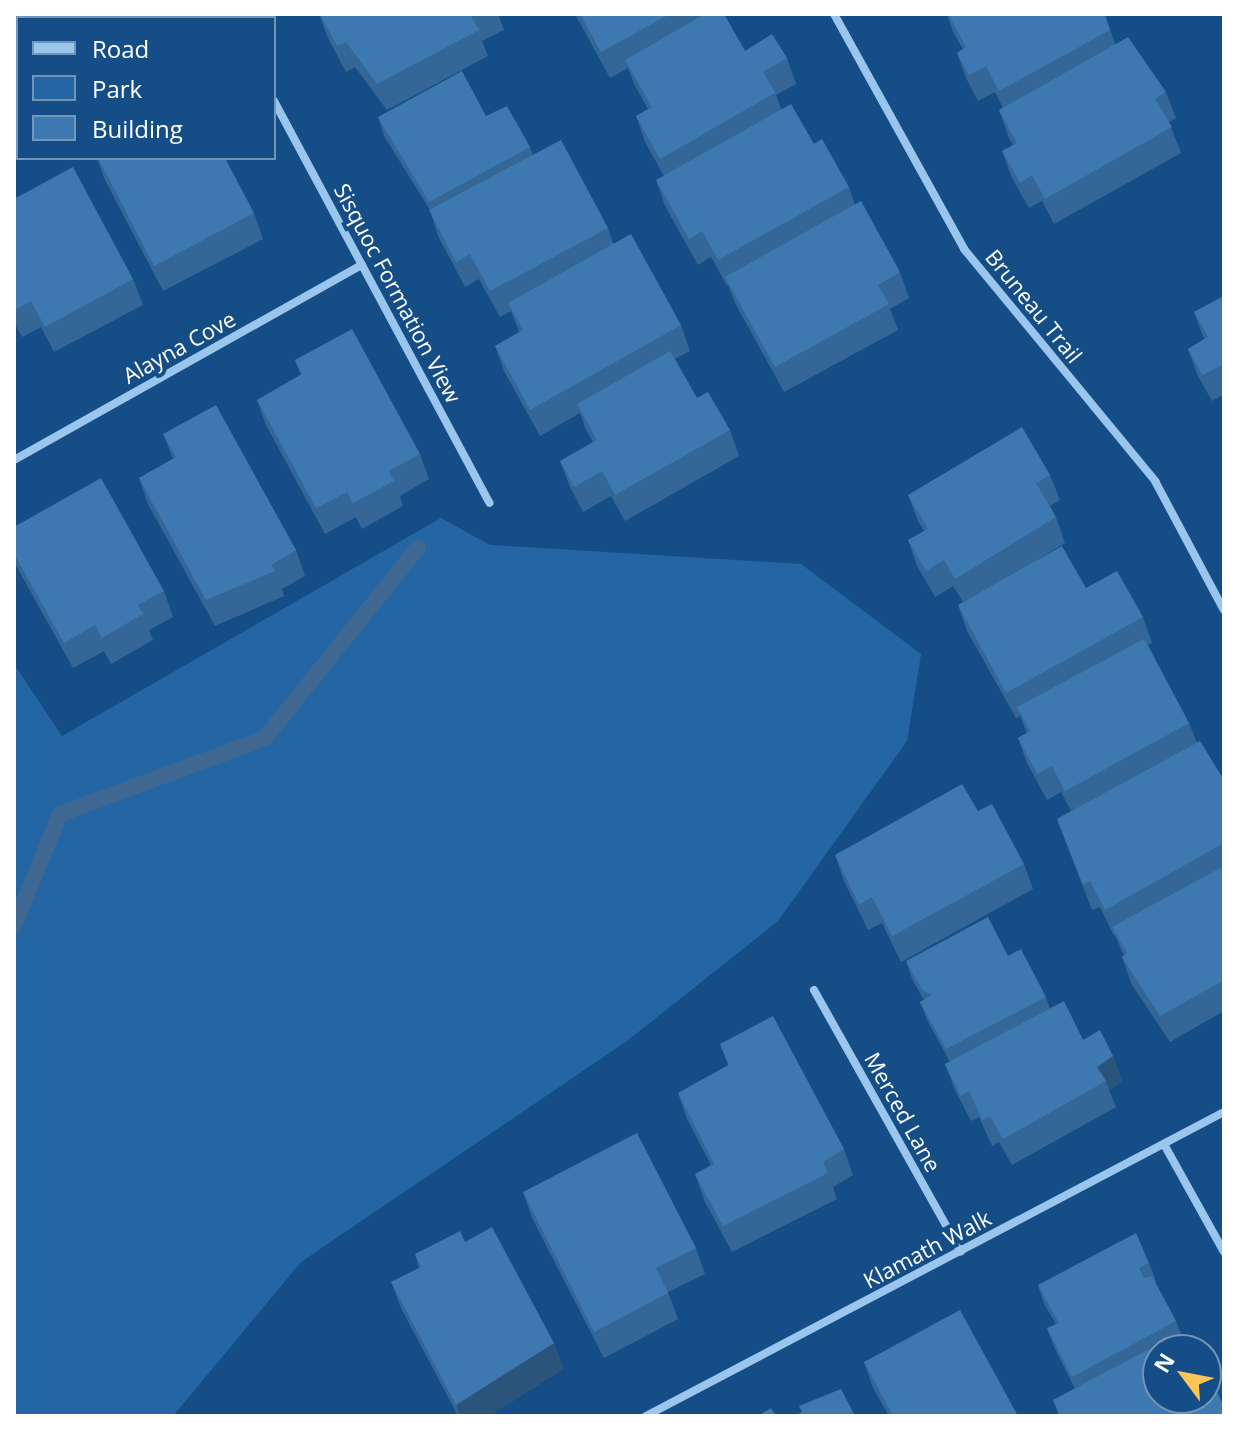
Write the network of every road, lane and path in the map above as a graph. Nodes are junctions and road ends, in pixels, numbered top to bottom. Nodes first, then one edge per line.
1 (834, 14) edge
2 (276, 105) edge
3 (362, 265) junction
4 (14, 460) edge
5 (490, 503) dead end
6 (1224, 610) edge
7 (814, 990) dead end
8 (1224, 1112) edge
9 (1165, 1146) junction
10 (961, 1252) junction
11 (1224, 1252) edge
12 (646, 1416) edge

1 - 6 street, Bruneau Trail
2 - 3 street, Sisquoc Formation View
3 - 4 street, Alayna Cove
3 - 5 street, Sisquoc Formation View
7 - 10 street, Merced Lane
8 - 9 street, Klamath Walk
9 - 10 street, Klamath Walk
9 - 11 street
10 - 12 street, Klamath Walk

